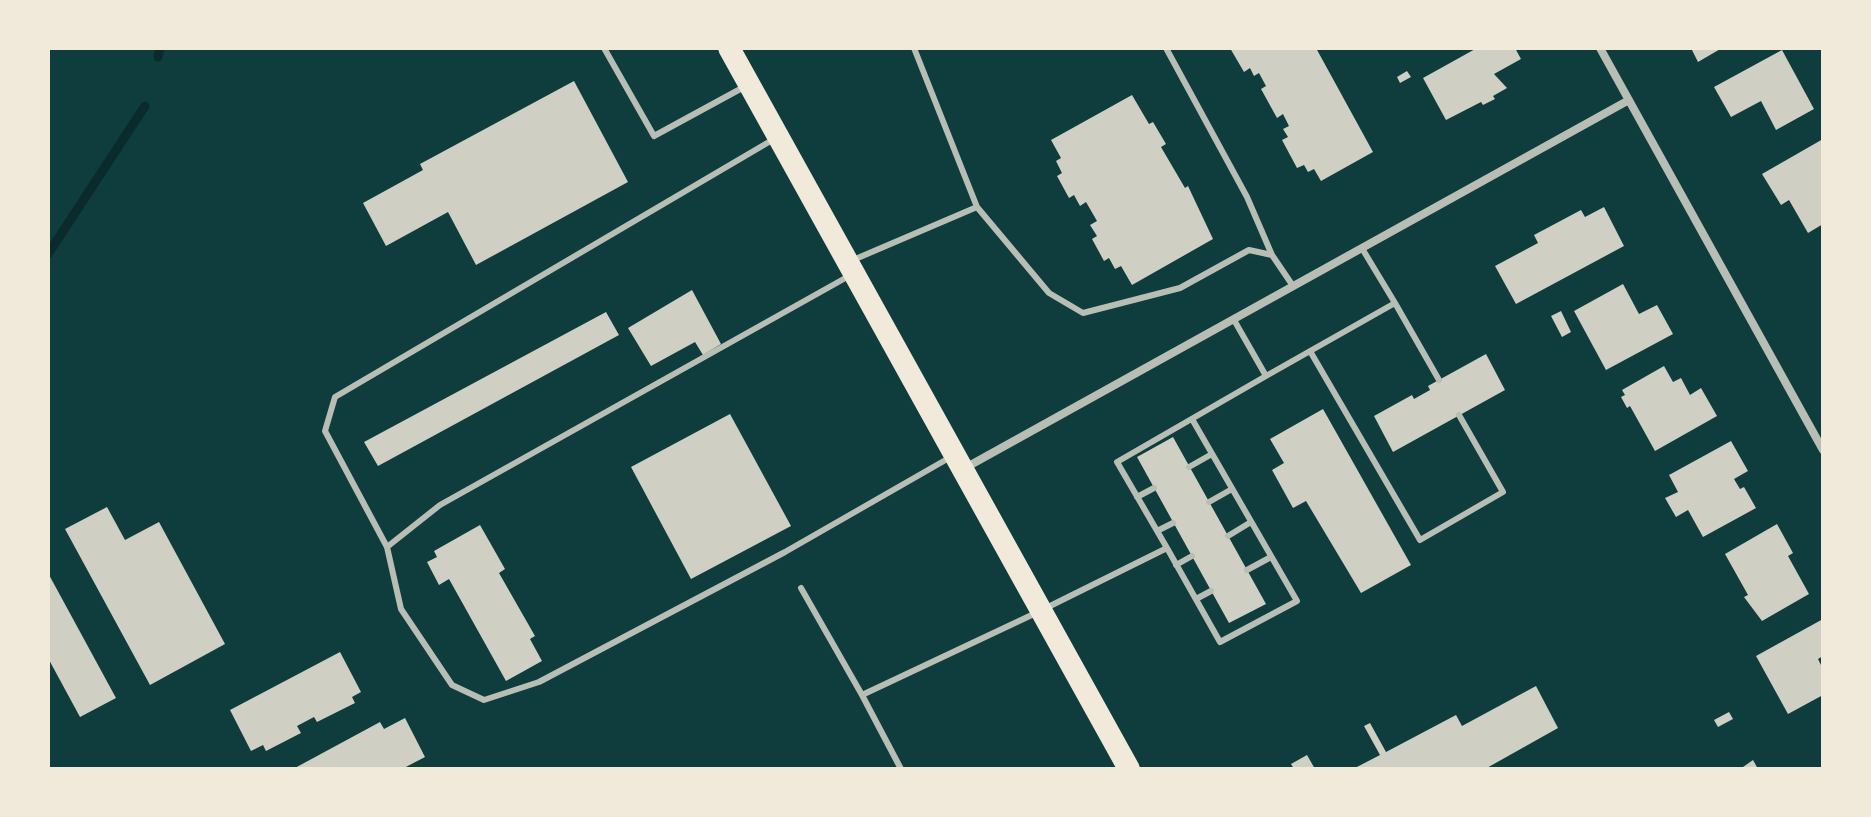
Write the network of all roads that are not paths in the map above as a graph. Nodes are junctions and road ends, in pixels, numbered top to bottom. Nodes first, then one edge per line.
1 (604, 48) edge
2 (729, 48) edge
3 (914, 48) edge
4 (1166, 48) edge
5 (1600, 48) edge
6 (751, 84) junction
7 (1629, 100) junction
8 (780, 135) junction
9 (977, 207) junction
10 (1363, 250) junction
11 (1272, 255) junction
12 (852, 267) junction
13 (1293, 286) junction
14 (1395, 303) junction
15 (1234, 320) junction
16 (1310, 351) junction
17 (1266, 376) junction
18 (1439, 380) dead end
19 (1459, 415) dead end
20 (1192, 419) junction
21 (1823, 450) edge
22 (1212, 454) junction
23 (960, 462) junction
24 (1189, 467) dead end
25 (1154, 488) dead end
26 (1232, 489) junction
27 (1137, 497) junction
28 (1209, 502) dead end
29 (1251, 522) junction
30 (1173, 523) dead end
31 (1157, 531) junction
32 (1228, 536) dead end
33 (387, 547) junction
34 (1167, 548) junction
35 (1192, 556) dead end
36 (1271, 557) junction
37 (1176, 565) junction
38 (1247, 570) dead end
39 (801, 588) dead end
40 (1211, 591) dead end
41 (1196, 599) junction
42 (1042, 610) junction
43 (862, 695) junction
44 (901, 769) edge
45 (1129, 769) edge

1 - 6 lane
2 - 6 highway
3 - 9 lane
4 - 11 lane
5 - 7 street
6 - 8 highway
7 - 10 street
7 - 21 street
8 - 12 highway
8 - 33 lane
9 - 11 lane
9 - 12 lane
10 - 13 street
10 - 14 lane
11 - 13 lane
12 - 23 highway
12 - 33 lane
13 - 15 street
14 - 16 lane
14 - 18 lane
15 - 17 lane
15 - 23 street
16 - 17 lane
16 - 19 lane
17 - 20 lane
20 - 22 lane
20 - 27 lane
22 - 24 lane
22 - 26 lane
23 - 33 lane
23 - 42 highway
25 - 27 lane
26 - 28 lane
26 - 29 lane
27 - 31 lane
29 - 32 lane
29 - 36 lane
30 - 31 lane
31 - 34 lane
34 - 37 lane
34 - 42 lane
35 - 37 lane
36 - 38 lane
36 - 41 lane
37 - 41 lane
39 - 43 lane
40 - 41 lane
42 - 43 lane
42 - 45 highway
43 - 44 lane

